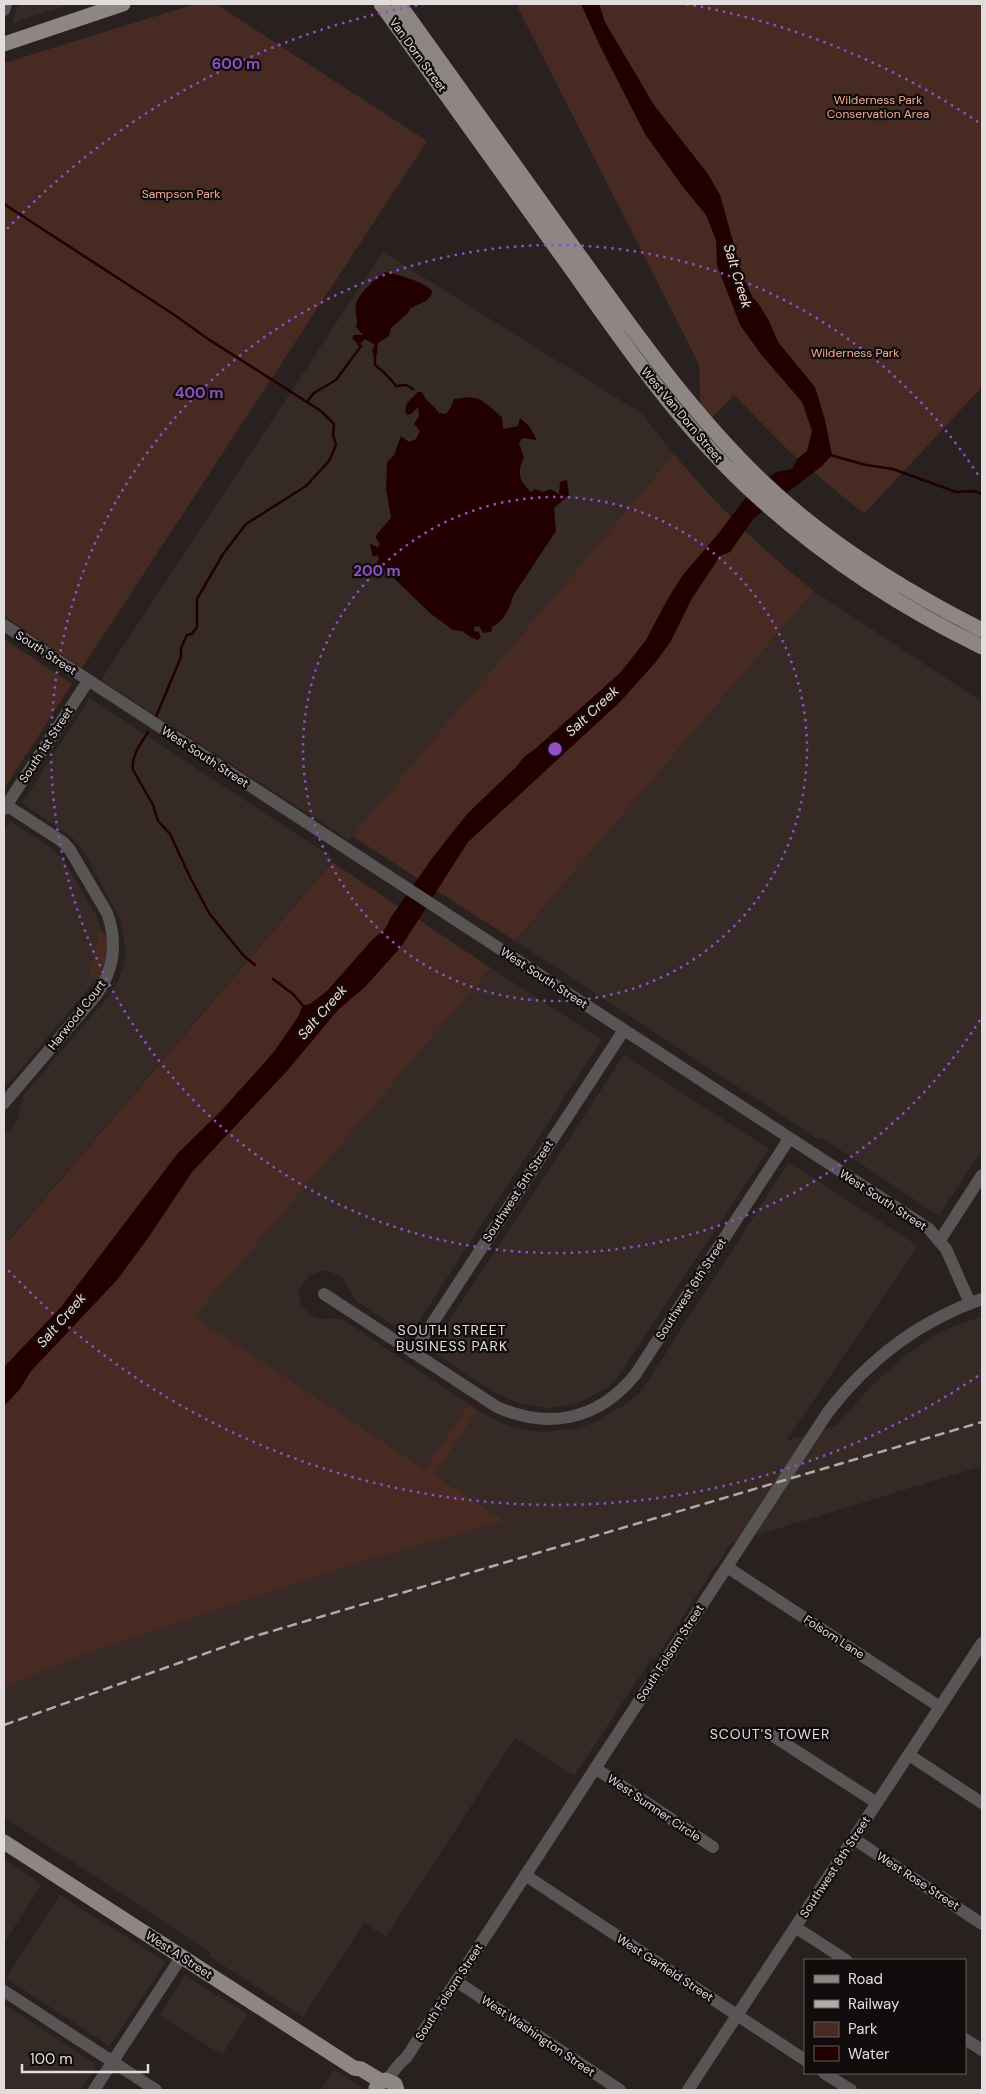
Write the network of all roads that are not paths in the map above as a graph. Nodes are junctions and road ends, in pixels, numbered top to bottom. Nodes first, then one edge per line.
1 (6, 4) edge
2 (123, 4) edge
3 (381, 4) edge
4 (398, 4) edge
5 (4, 10) edge
6 (4, 44) edge
7 (462, 92) joint
8 (455, 106) joint
9 (714, 443) junction
10 (4, 625) edge
11 (982, 630) edge
12 (982, 646) edge
13 (88, 681) junction
14 (5, 807) edge
15 (624, 1030) junction
16 (4, 1103) edge
17 (789, 1139) junction
18 (982, 1176) edge
19 (940, 1240) junction
20 (324, 1294) dead end
21 (976, 1301) edge
22 (413, 1352) junction
23 (727, 1566) junction
24 (982, 1643) edge
25 (977, 1662) edge
26 (940, 1707) junction
27 (773, 1736) dead end
28 (908, 1755) junction
29 (595, 1768) junction
30 (877, 1803) junction
31 (982, 1803) edge
32 (854, 1839) junction
33 (4, 1842) edge
34 (713, 1847) dead end
35 (525, 1876) junction
36 (982, 1924) edge
37 (796, 1927) junction
38 (182, 1956) junction
39 (844, 1959) edge
40 (456, 1981) junction
41 (4, 1991) edge
42 (737, 2016) junction
43 (966, 2040) edge
44 (982, 2050) edge
45 (804, 2059) edge
46 (112, 2062) junction
47 (826, 2074) edge
48 (385, 2086) edge
49 (94, 2090) edge
50 (156, 2090) edge
51 (620, 2090) edge
52 (688, 2090) edge
53 (851, 2090) edge

1 - 5 street
2 - 6 main road
3 - 8 main road, Van Dorn Street
4 - 7 main road, Van Dorn Street
7 - 9 main road, West Van Dorn Street
8 - 9 main road, West Van Dorn Street
9 - 11 main road, West Van Dorn Street
9 - 12 main road, West Van Dorn Street
10 - 13 street, South Street
13 - 14 street, South 1st Street
13 - 15 street, West South Street
14 - 16 street, Harwood Court
15 - 17 street, West South Street
15 - 22 street, Southwest 5th Street
17 - 19 street, West South Street
17 - 22 street, Southwest 6th Street
18 - 19 street
19 - 21 street, West South Street
20 - 22 street, Southwest 6th Street
21 - 23 street, South Folsom Street
23 - 26 street, Folsom Lane
23 - 29 street, South Folsom Street
24 - 25 street, Southwest 8th Street
25 - 26 street, Southwest 8th Street
26 - 28 street, Southwest 8th Street
27 - 30 street
28 - 30 street, Southwest 8th Street
28 - 31 street
29 - 34 street, West Sumner Circle
29 - 35 street, South Folsom Street
30 - 32 street, Southwest 8th Street
32 - 36 street, West Rose Street
32 - 37 street, Southwest 8th Street
33 - 38 main road, West A Street
35 - 40 street, South Folsom Street
35 - 42 street, West Garfield Street
37 - 39 street
37 - 42 street, Southwest 8th Street
38 - 46 street
38 - 48 main road, West A Street
40 - 48 street, South Folsom Street
40 - 51 street, West Washington Street
41 - 46 street
42 - 45 street, West Garfield Street
42 - 52 street, Southwest 8th Street
43 - 44 street
46 - 49 street
46 - 50 street
47 - 53 street

